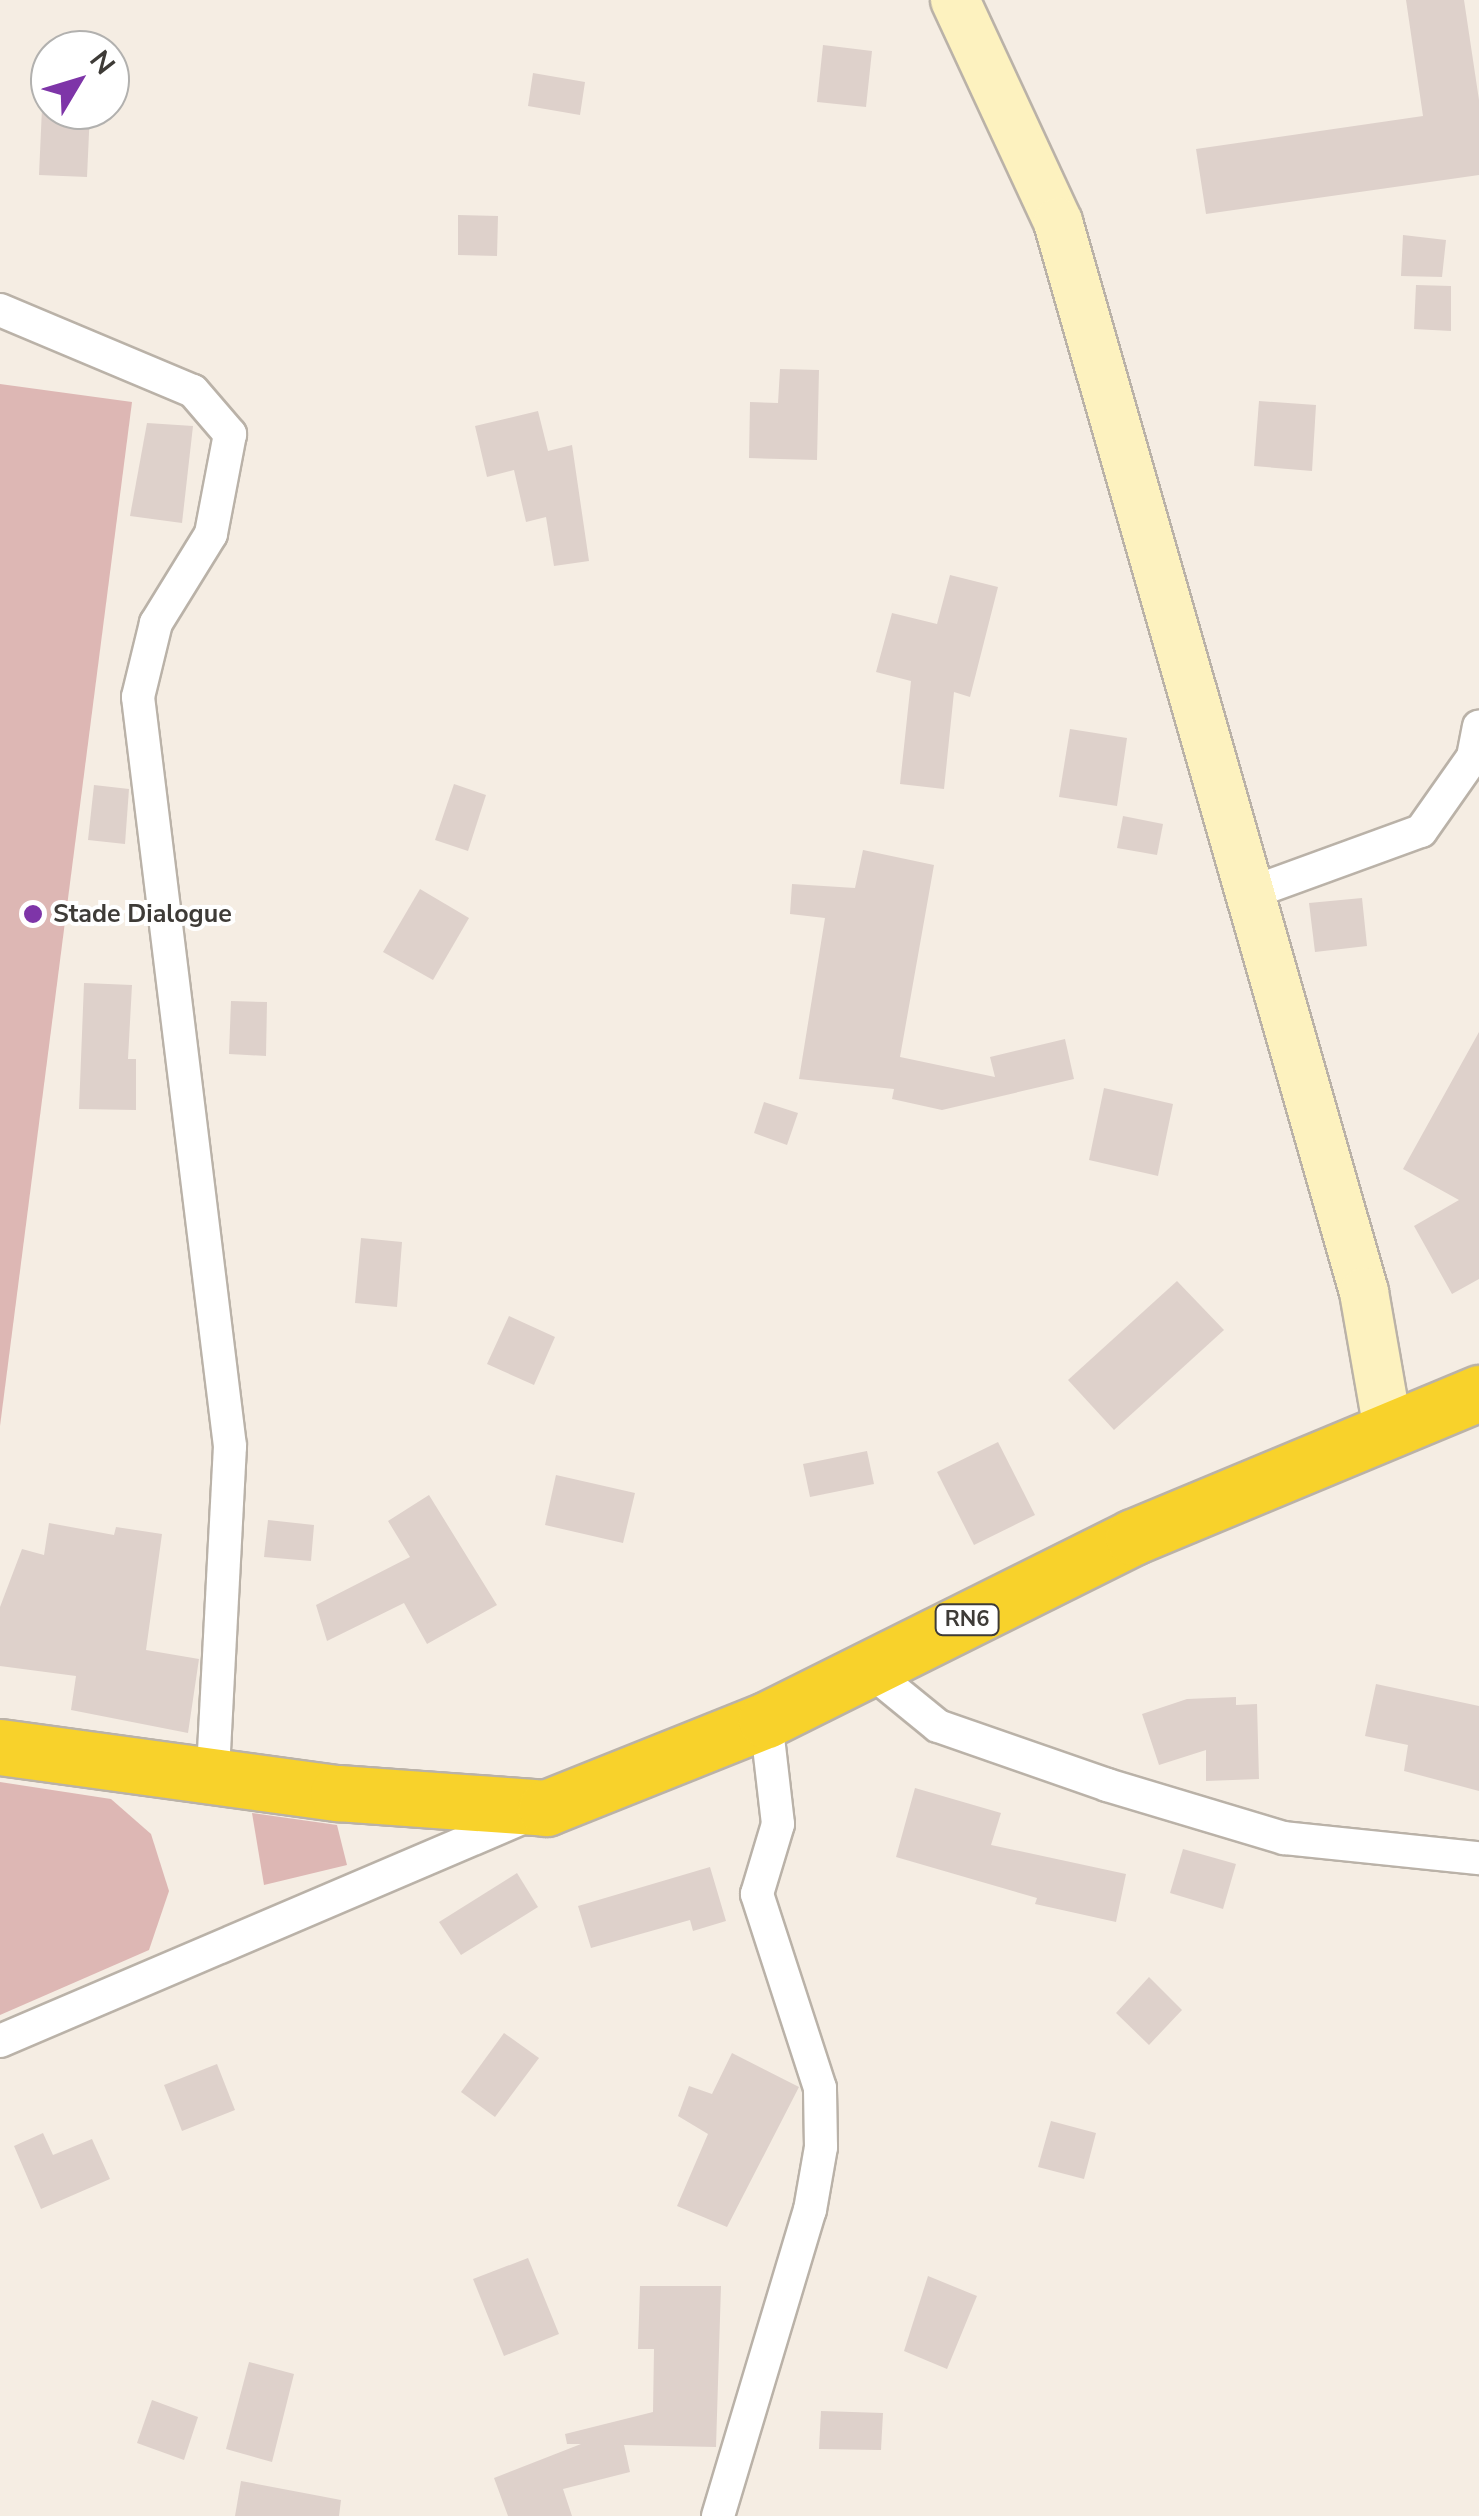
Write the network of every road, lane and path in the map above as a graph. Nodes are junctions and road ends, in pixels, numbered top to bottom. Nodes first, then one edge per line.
1 (966, 3) edge
2 (0, 310) edge
3 (1479, 726) edge
4 (1246, 895) junction
5 (1479, 1393) edge
6 (1388, 1430) junction
7 (868, 1669) junction
8 (766, 1720) junction
9 (0, 1747) edge
10 (213, 1772) junction
11 (546, 1808) junction
12 (1479, 1858) edge
13 (0, 2041) edge
14 (718, 2516) edge

1 - 4 main road
2 - 10 street
3 - 4 street
4 - 6 main road
5 - 6 highway, RN6
6 - 7 highway, RN6
7 - 8 highway, RN6
7 - 12 street
8 - 11 highway, RN6
8 - 14 street
9 - 10 highway, RN6
10 - 11 highway, RN6
11 - 13 street

